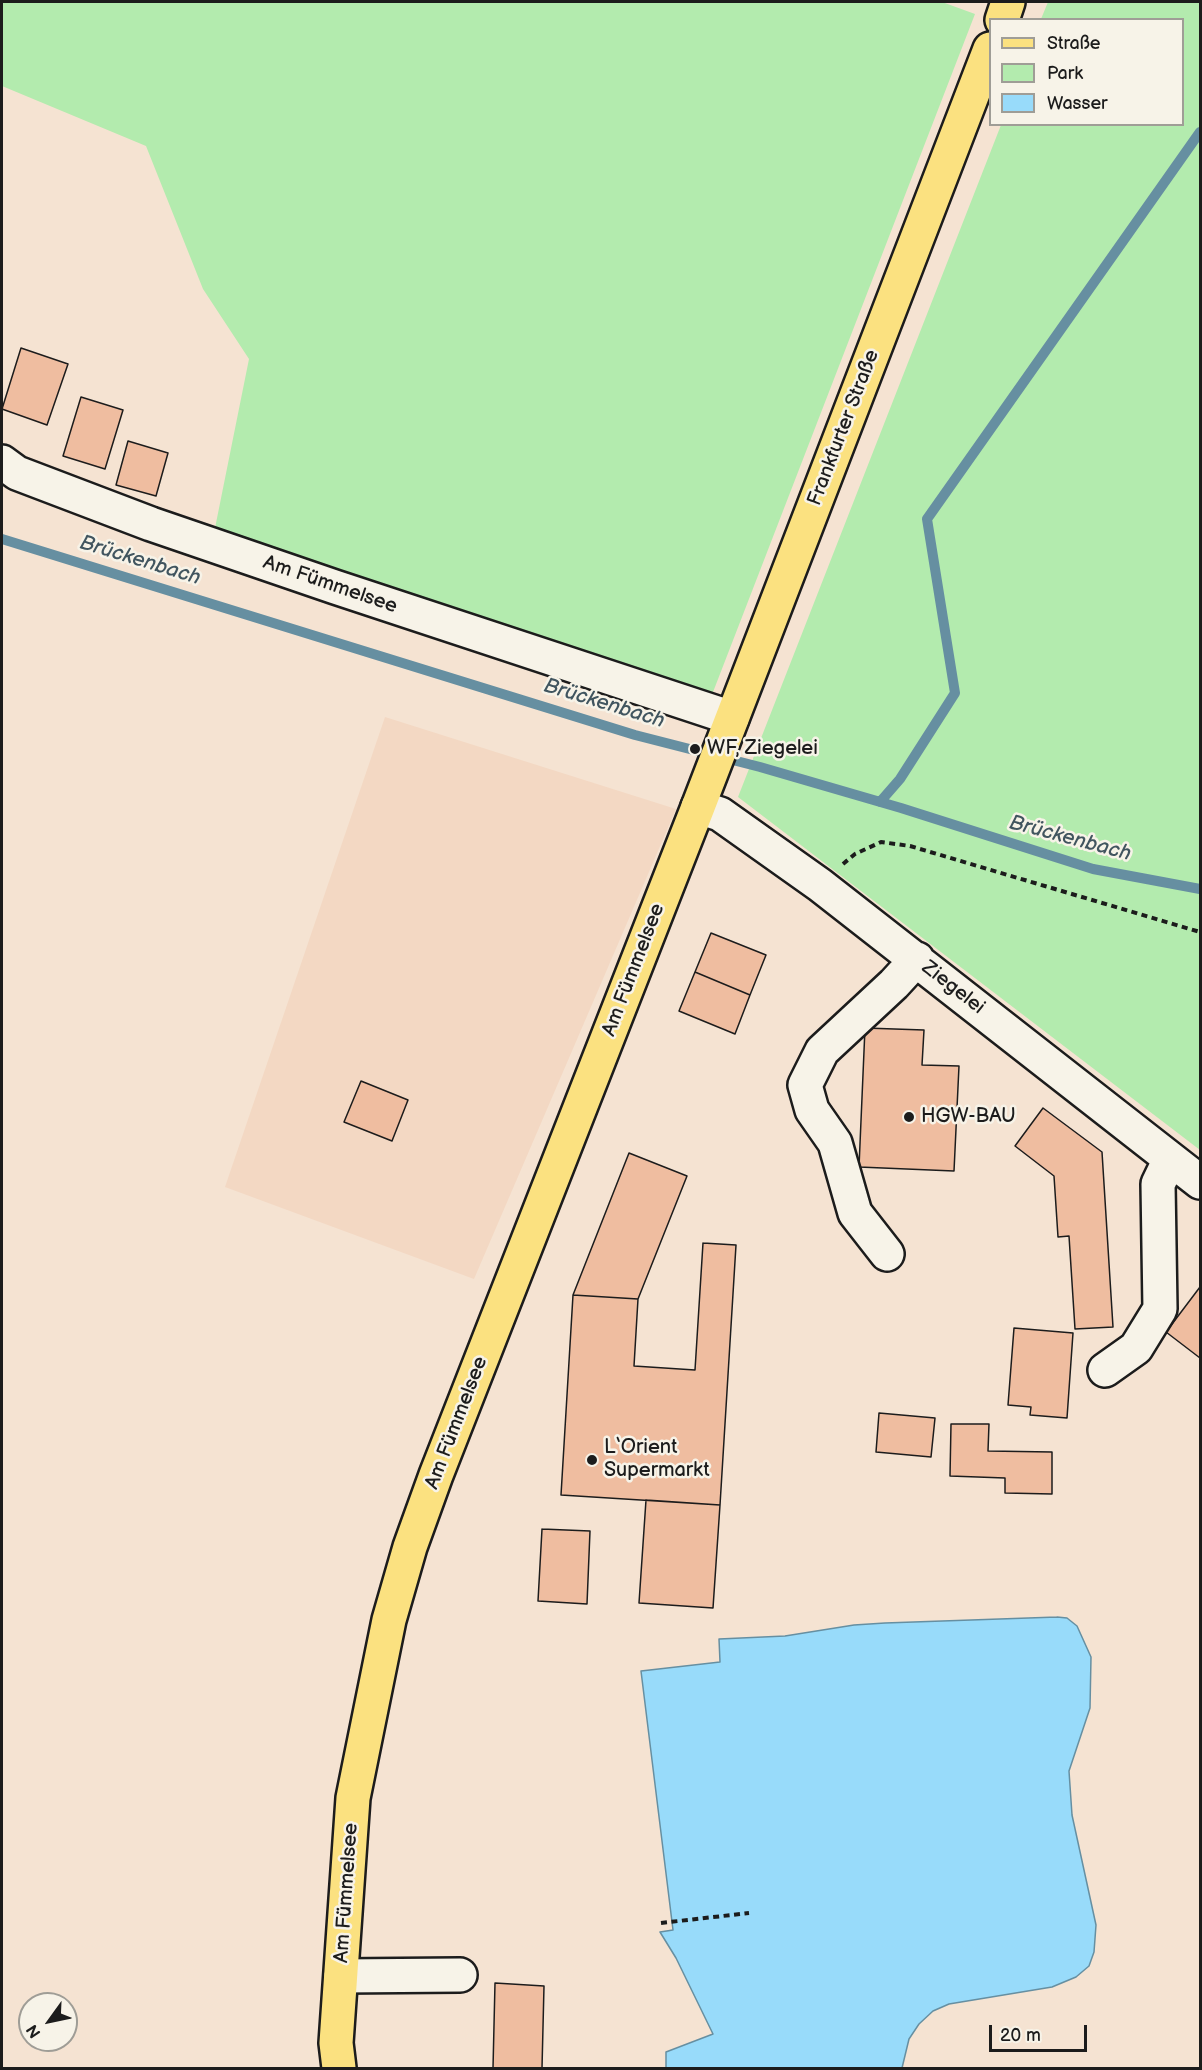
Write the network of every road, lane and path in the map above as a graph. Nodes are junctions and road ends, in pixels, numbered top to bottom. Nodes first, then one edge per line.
1 (1008, 2) edge
2 (1003, 18) edge
3 (989, 51) edge
4 (2, 462) edge
5 (728, 728) junction
6 (702, 797) junction
7 (820, 885) junction
8 (1200, 932) edge
9 (917, 959) junction
10 (1170, 1159) junction
11 (1200, 1182) edge
12 (887, 1254) dead end
13 (1105, 1370) dead end
14 (749, 1912) dead end
15 (661, 1923) dead end
16 (341, 1976) junction
17 (460, 1976) dead end
18 (339, 2068) edge

1 - 2 main road
3 - 5 main road, Frankfurter Straße
4 - 5 street, Am Fümmelsee
5 - 6 main road, Frankfurter Straße
6 - 7 street, Ziegelei
6 - 16 main road, Am Fümmelsee
7 - 8 path
7 - 9 street, Ziegelei
9 - 10 street, Ziegelei
9 - 12 street
10 - 11 street, Ziegelei
10 - 13 street
14 - 15 path
16 - 17 street
16 - 18 main road, Am Fümmelsee

